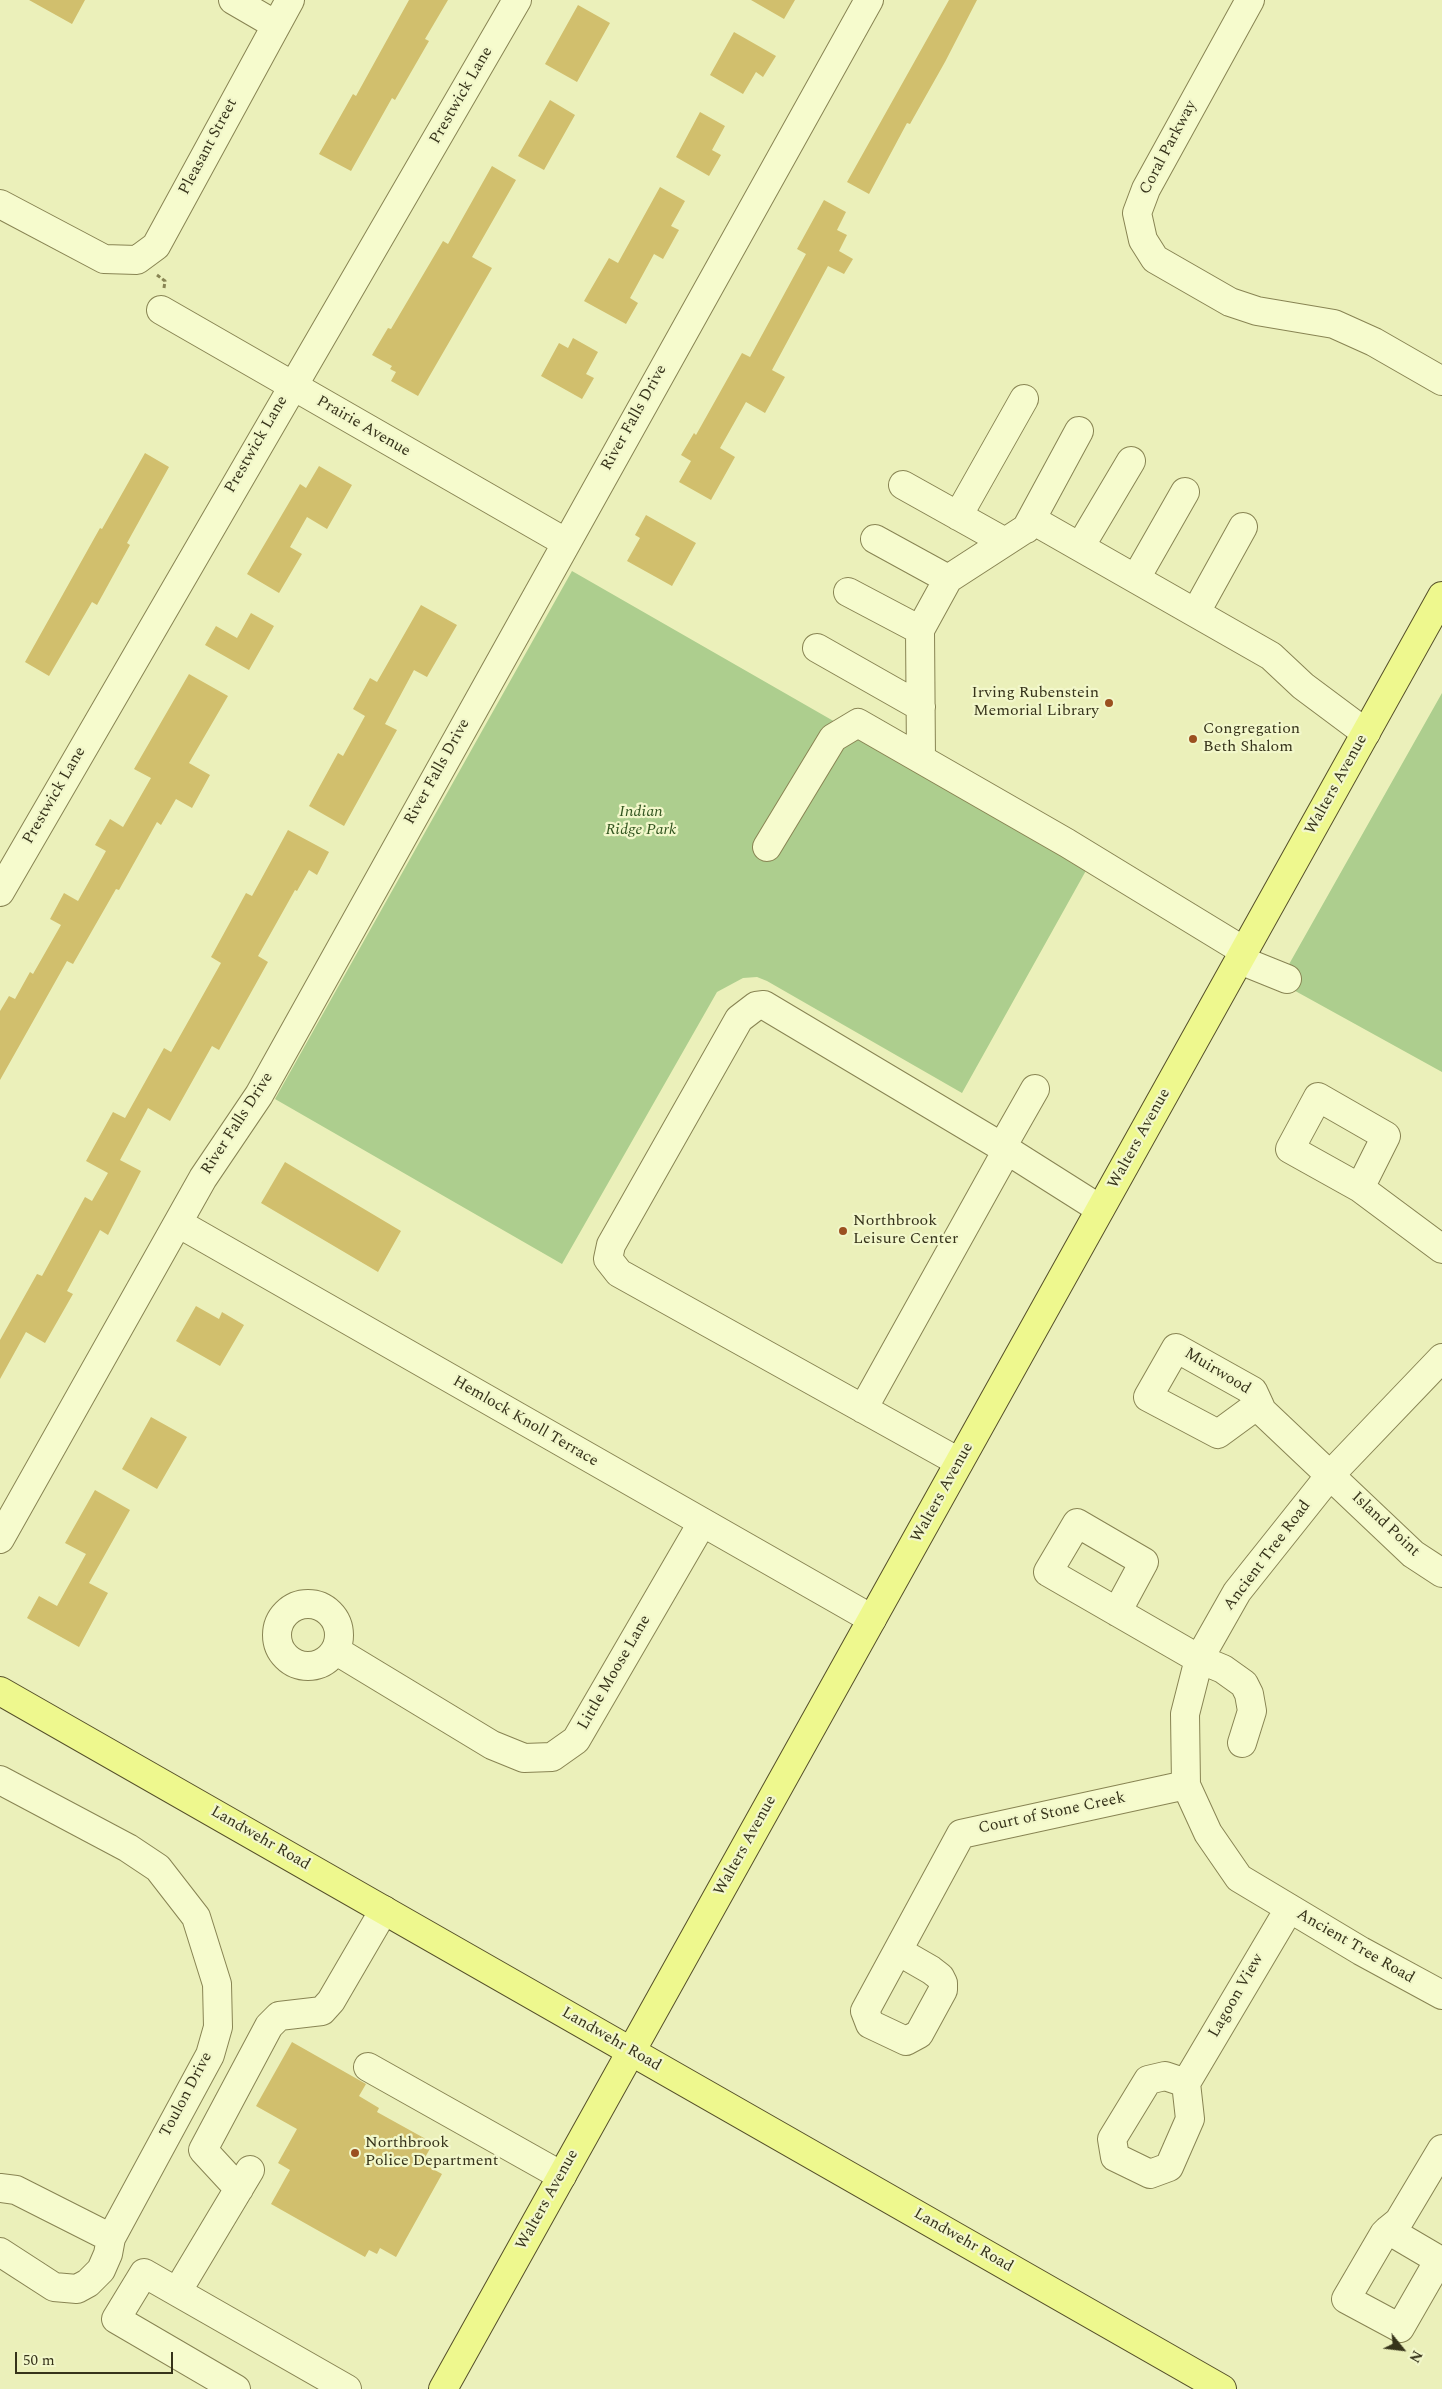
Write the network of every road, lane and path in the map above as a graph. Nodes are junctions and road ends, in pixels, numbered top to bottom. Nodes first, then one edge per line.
1 (233, 0) edge
2 (290, 0) edge
3 (517, 0) edge
4 (868, 0) edge
5 (1250, 0) edge
6 (276, 24) junction
7 (0, 204) edge
8 (137, 260) junction
9 (161, 310) joint
10 (1442, 381) edge
11 (292, 386) junction
12 (1024, 399) dead end
13 (1079, 431) dead end
14 (1131, 461) dead end
15 (904, 485) dead end
16 (1185, 492) dead end
17 (958, 516) junction
18 (1243, 527) dead end
19 (1015, 535) junction
20 (875, 539) dead end
21 (565, 542) junction
22 (1080, 547) junction
23 (1136, 578) junction
24 (948, 579) junction
25 (848, 592) dead end
26 (1442, 596) edge
27 (1196, 612) junction
28 (920, 630) junction
29 (817, 648) dead end
30 (921, 707) junction
31 (1366, 733) junction
32 (921, 759) junction
33 (767, 847) dead end
34 (0, 892) edge
35 (1242, 955) junction
36 (1287, 980) dead end
37 (1035, 1089) dead end
38 (1004, 1149) junction
39 (1360, 1188) dead end
40 (1100, 1209) junction
41 (178, 1223) junction
42 (1442, 1249) edge
43 (1442, 1358) edge
44 (1259, 1404) dead end
45 (863, 1408) junction
46 (959, 1462) junction
47 (1331, 1474) junction
48 (702, 1523) junction
49 (0, 1539) edge
50 (1442, 1573) edge
51 (1117, 1612) dead end
52 (872, 1619) junction
53 (335, 1650) dead end
54 (1199, 1659) junction
55 (0, 1691) edge
56 (1242, 1743) dead end
57 (0, 1780) edge
58 (1186, 1785) junction
59 (1288, 1909) junction
60 (384, 1910) junction
61 (898, 1951) dead end
62 (1442, 1995) edge
63 (631, 2051) junction
64 (368, 2067) dead end
65 (1186, 2083) dead end
66 (1442, 2149) edge
67 (562, 2176) junction
68 (0, 2188) edge
69 (1388, 2230) dead end
70 (111, 2238) junction
71 (0, 2252) edge
72 (177, 2292) junction
73 (318, 2382) edge
74 (236, 2389) edge
75 (347, 2389) edge
76 (443, 2389) edge
77 (1222, 2389) edge

1 - 6 street
2 - 6 street, Pleasant Street
3 - 11 street, Prestwick Lane
4 - 21 street, River Falls Drive
5 - 10 street, Coral Parkway
6 - 8 street, Pleasant Street
7 - 8 street
8 - 9 path
9 - 11 street, Prairie Avenue
11 - 21 street, Prairie Avenue
11 - 34 street, Prestwick Lane
12 - 17 street
13 - 19 street
14 - 22 street
15 - 17 street
16 - 23 street
17 - 19 street
18 - 27 street
19 - 22 street
19 - 24 street
20 - 24 street
21 - 41 street, River Falls Drive
22 - 23 street
23 - 27 street
24 - 28 street
25 - 28 street
26 - 31 main road, Walters Avenue
27 - 31 street
28 - 30 street
29 - 30 street
30 - 32 street
31 - 35 main road, Walters Avenue
32 - 33 street
32 - 35 street
35 - 36 street
35 - 40 main road, Walters Avenue
37 - 38 street
38 - 40 street
38 - 45 street
38 - 45 street
39 - 42 street
40 - 46 main road, Walters Avenue
41 - 48 street, Hemlock Knoll Terrace
41 - 49 street, River Falls Drive
43 - 47 street, Ancient Tree Road
44 - 47 street, Muirwood
45 - 46 street
46 - 52 main road, Walters Avenue
47 - 50 street, Island Point
47 - 54 street, Ancient Tree Road
48 - 52 street, Hemlock Knoll Terrace
48 - 53 street, Little Moose Lane
51 - 54 street
52 - 63 main road, Walters Avenue
54 - 56 street
54 - 58 street, Ancient Tree Road
55 - 60 main road, Landwehr Road
57 - 70 street, Toulon Drive
58 - 59 street, Ancient Tree Road
58 - 61 street, Court of Stone Creek
59 - 62 street, Ancient Tree Road
59 - 65 street, Lagoon View
60 - 63 main road, Landwehr Road
60 - 72 street
63 - 67 main road, Walters Avenue
63 - 77 main road, Landwehr Road
64 - 67 street
66 - 69 street
67 - 76 main road, Walters Avenue
68 - 70 street
70 - 71 street, Toulon Drive
72 - 73 street
72 - 74 street
73 - 75 street

